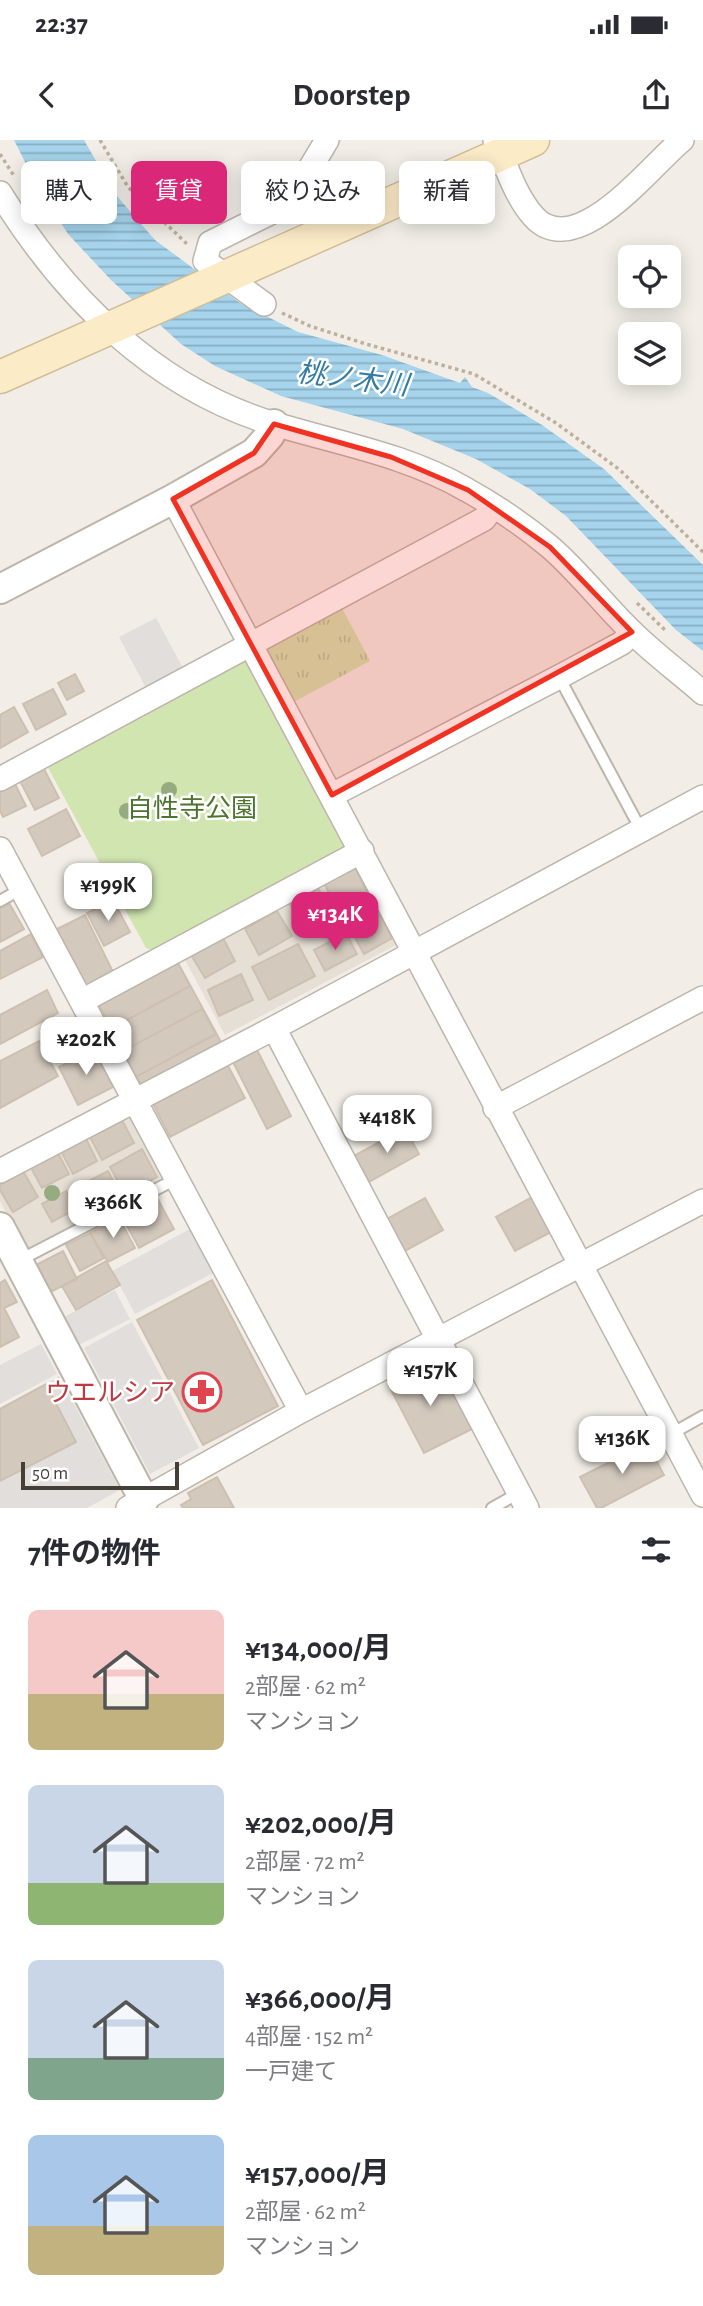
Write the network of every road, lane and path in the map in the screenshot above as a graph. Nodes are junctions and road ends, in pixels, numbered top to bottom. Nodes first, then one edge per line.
1 (100, 140) edge
2 (327, 140) edge
3 (533, 140) edge
4 (682, 140) edge
5 (498, 147) edge
6 (3, 204) edge
7 (215, 272) junction
8 (264, 304) joint
9 (120, 322) junction
10 (0, 377) edge
11 (274, 424) junction
12 (173, 499) junction
13 (494, 507) junction
14 (703, 552) edge
15 (0, 589) edge
16 (632, 632) junction
17 (251, 643) junction
18 (559, 677) junction
19 (703, 693) edge
20 (0, 779) edge
21 (332, 795) junction
22 (700, 806) edge
23 (641, 830) junction
24 (0, 849) edge
25 (362, 852) junction
26 (22, 890) junction
27 (0, 901) edge
28 (415, 951) junction
29 (703, 998) edge
30 (82, 1001) junction
31 (274, 1028) junction
32 (135, 1102) junction
33 (495, 1108) junction
34 (0, 1171) edge
35 (176, 1179) junction
36 (703, 1201) edge
37 (0, 1227) edge
38 (18, 1261) junction
39 (581, 1265) junction
40 (438, 1340) junction
41 (301, 1411) junction
42 (703, 1416) edge
43 (671, 1434) junction
44 (703, 1495) edge
45 (523, 1501) edge
46 (140, 1505) edge
47 (492, 1508) edge

1 - 7 path
2 - 7 street
3 - 5 main road
4 - 5 street
5 - 7 main road
6 - 9 street
7 - 8 street
7 - 9 main road
8 - 14 path
9 - 10 main road
9 - 11 street
11 - 12 street
11 - 13 street
12 - 15 street
12 - 17 street
13 - 16 street
13 - 17 street
16 - 18 street
16 - 19 street
17 - 20 street
17 - 21 street
18 - 21 street
18 - 23 lane
21 - 25 street
22 - 23 street
23 - 28 street
24 - 26 street
25 - 28 street
25 - 30 street
26 - 27 lane
26 - 30 street
28 - 31 street
28 - 33 street
29 - 33 street
30 - 32 street
31 - 32 street
31 - 40 street
32 - 34 street
32 - 35 street
33 - 39 street
35 - 38 lane
35 - 41 street
36 - 39 street
37 - 38 street
38 - 46 street
39 - 40 street
39 - 43 street
40 - 41 street
40 - 45 street
41 - 46 street
42 - 43 lane
43 - 44 street
45 - 47 lane

